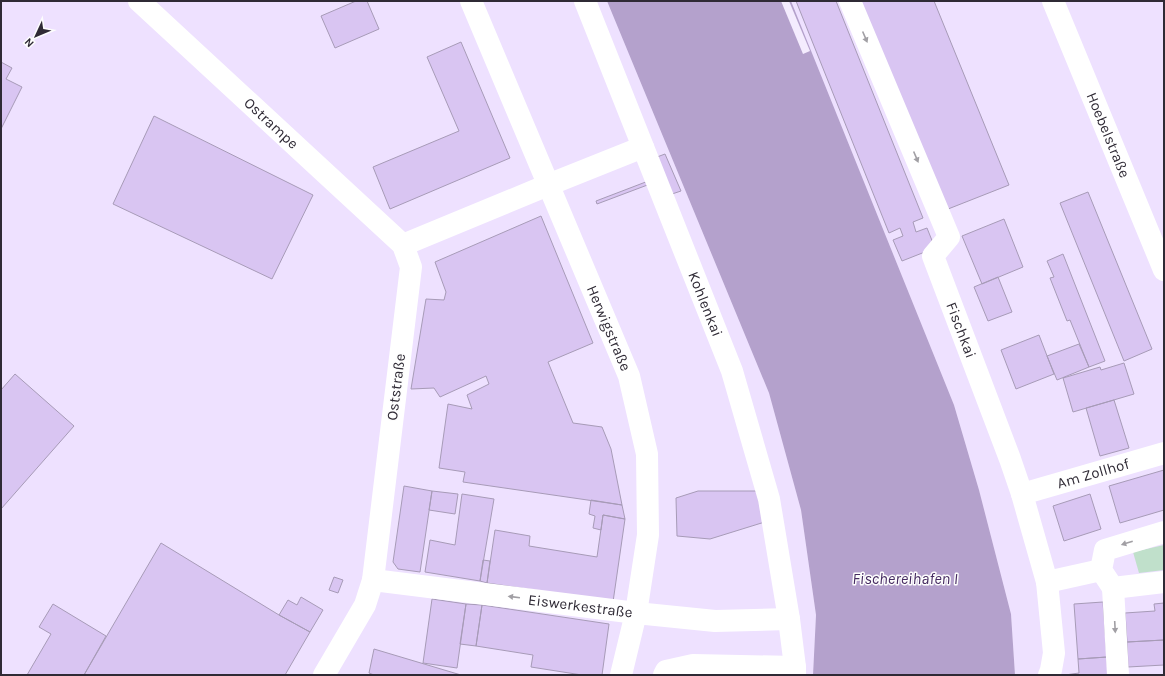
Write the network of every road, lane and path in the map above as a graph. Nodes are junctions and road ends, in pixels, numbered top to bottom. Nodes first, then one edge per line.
1 (139, 1) edge
2 (585, 1) edge
3 (850, 1) edge
4 (1053, 1) edge
5 (474, 2) edge
6 (643, 147) junction
7 (548, 185) junction
8 (403, 245) junction
9 (1162, 261) edge
10 (1164, 453) edge
11 (1022, 494) junction
12 (1164, 532) edge
13 (1101, 570) junction
14 (373, 580) junction
15 (1047, 582) junction
16 (1164, 582) edge
17 (1113, 588) junction
18 (636, 613) junction
19 (789, 619) junction
20 (795, 671) edge
21 (324, 675) edge
22 (621, 675) edge
23 (664, 675) edge
24 (1049, 675) edge
25 (1118, 675) edge

1 - 8 street, Ostrampe
2 - 6 street, Kohlenkai
3 -> 11 street, Fischkai
4 - 9 street, Hoebelstraße
5 - 7 street, Herwigstraße
6 - 7 street
6 - 19 street, Kohlenkai
7 - 8 street
7 - 18 street, Herwigstraße
8 - 14 street, Oststraße
10 - 11 street, Am Zollhof
11 - 15 street, Fischkai
12 -> 13 street
13 - 15 street
13 - 17 street
18 -> 14 street, Eiswerkestraße
14 - 21 street, Oststraße
15 - 24 street, Fischkai
16 - 17 street
17 -> 25 street
18 - 19 street, Eiswerkestraße
18 - 22 street, Herwigstraße
19 - 20 street, Kohlenkai
20 - 23 street

